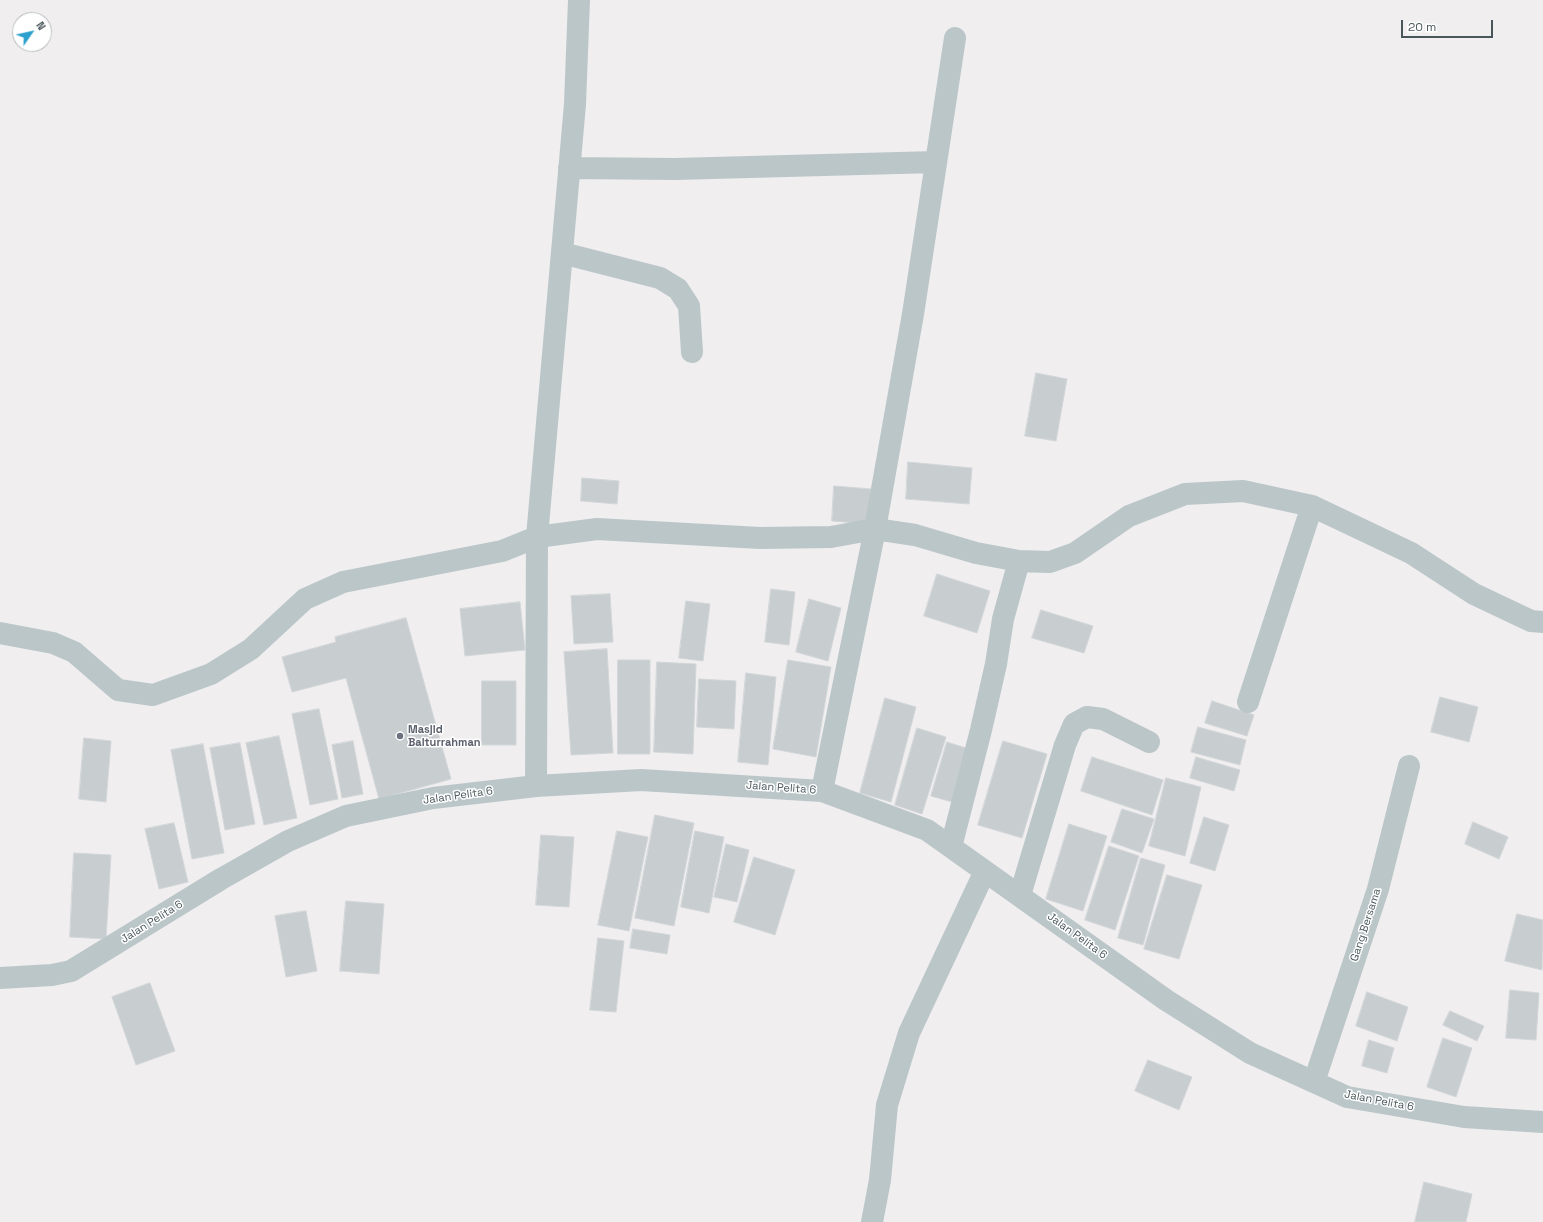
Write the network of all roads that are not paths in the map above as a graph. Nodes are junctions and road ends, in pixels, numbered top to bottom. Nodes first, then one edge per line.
1 (579, 0) edge
2 (955, 38) dead end
3 (936, 162) junction
4 (569, 168) junction
5 (562, 253) junction
6 (692, 352) dead end
7 (1312, 506) junction
8 (875, 529) junction
9 (537, 537) junction
10 (1019, 560) junction
11 (1543, 622) edge
12 (0, 633) edge
13 (1248, 702) dead end
14 (1149, 742) dead end
15 (1409, 766) dead end
16 (536, 786) junction
17 (822, 791) junction
18 (951, 847) junction
19 (985, 871) junction
20 (1020, 895) junction
21 (0, 978) edge
22 (1314, 1082) junction
23 (1543, 1122) edge
24 (872, 1222) edge

1 - 4 street
2 - 3 street
3 - 4 street
3 - 8 street
4 - 5 street
5 - 6 street
5 - 9 street
7 - 10 street
7 - 11 street
7 - 13 street
8 - 9 street
8 - 10 street
8 - 17 street
9 - 12 street
9 - 16 street
10 - 18 street
14 - 20 street
15 - 22 street, Gang Bersama
16 - 17 street, Jalan Pelita 6
16 - 21 street, Jalan Pelita 6
17 - 18 street, Jalan Pelita 6
18 - 19 street, Jalan Pelita 6
19 - 20 street, Jalan Pelita 6
19 - 24 street
20 - 22 street, Jalan Pelita 6
22 - 23 street, Jalan Pelita 6

